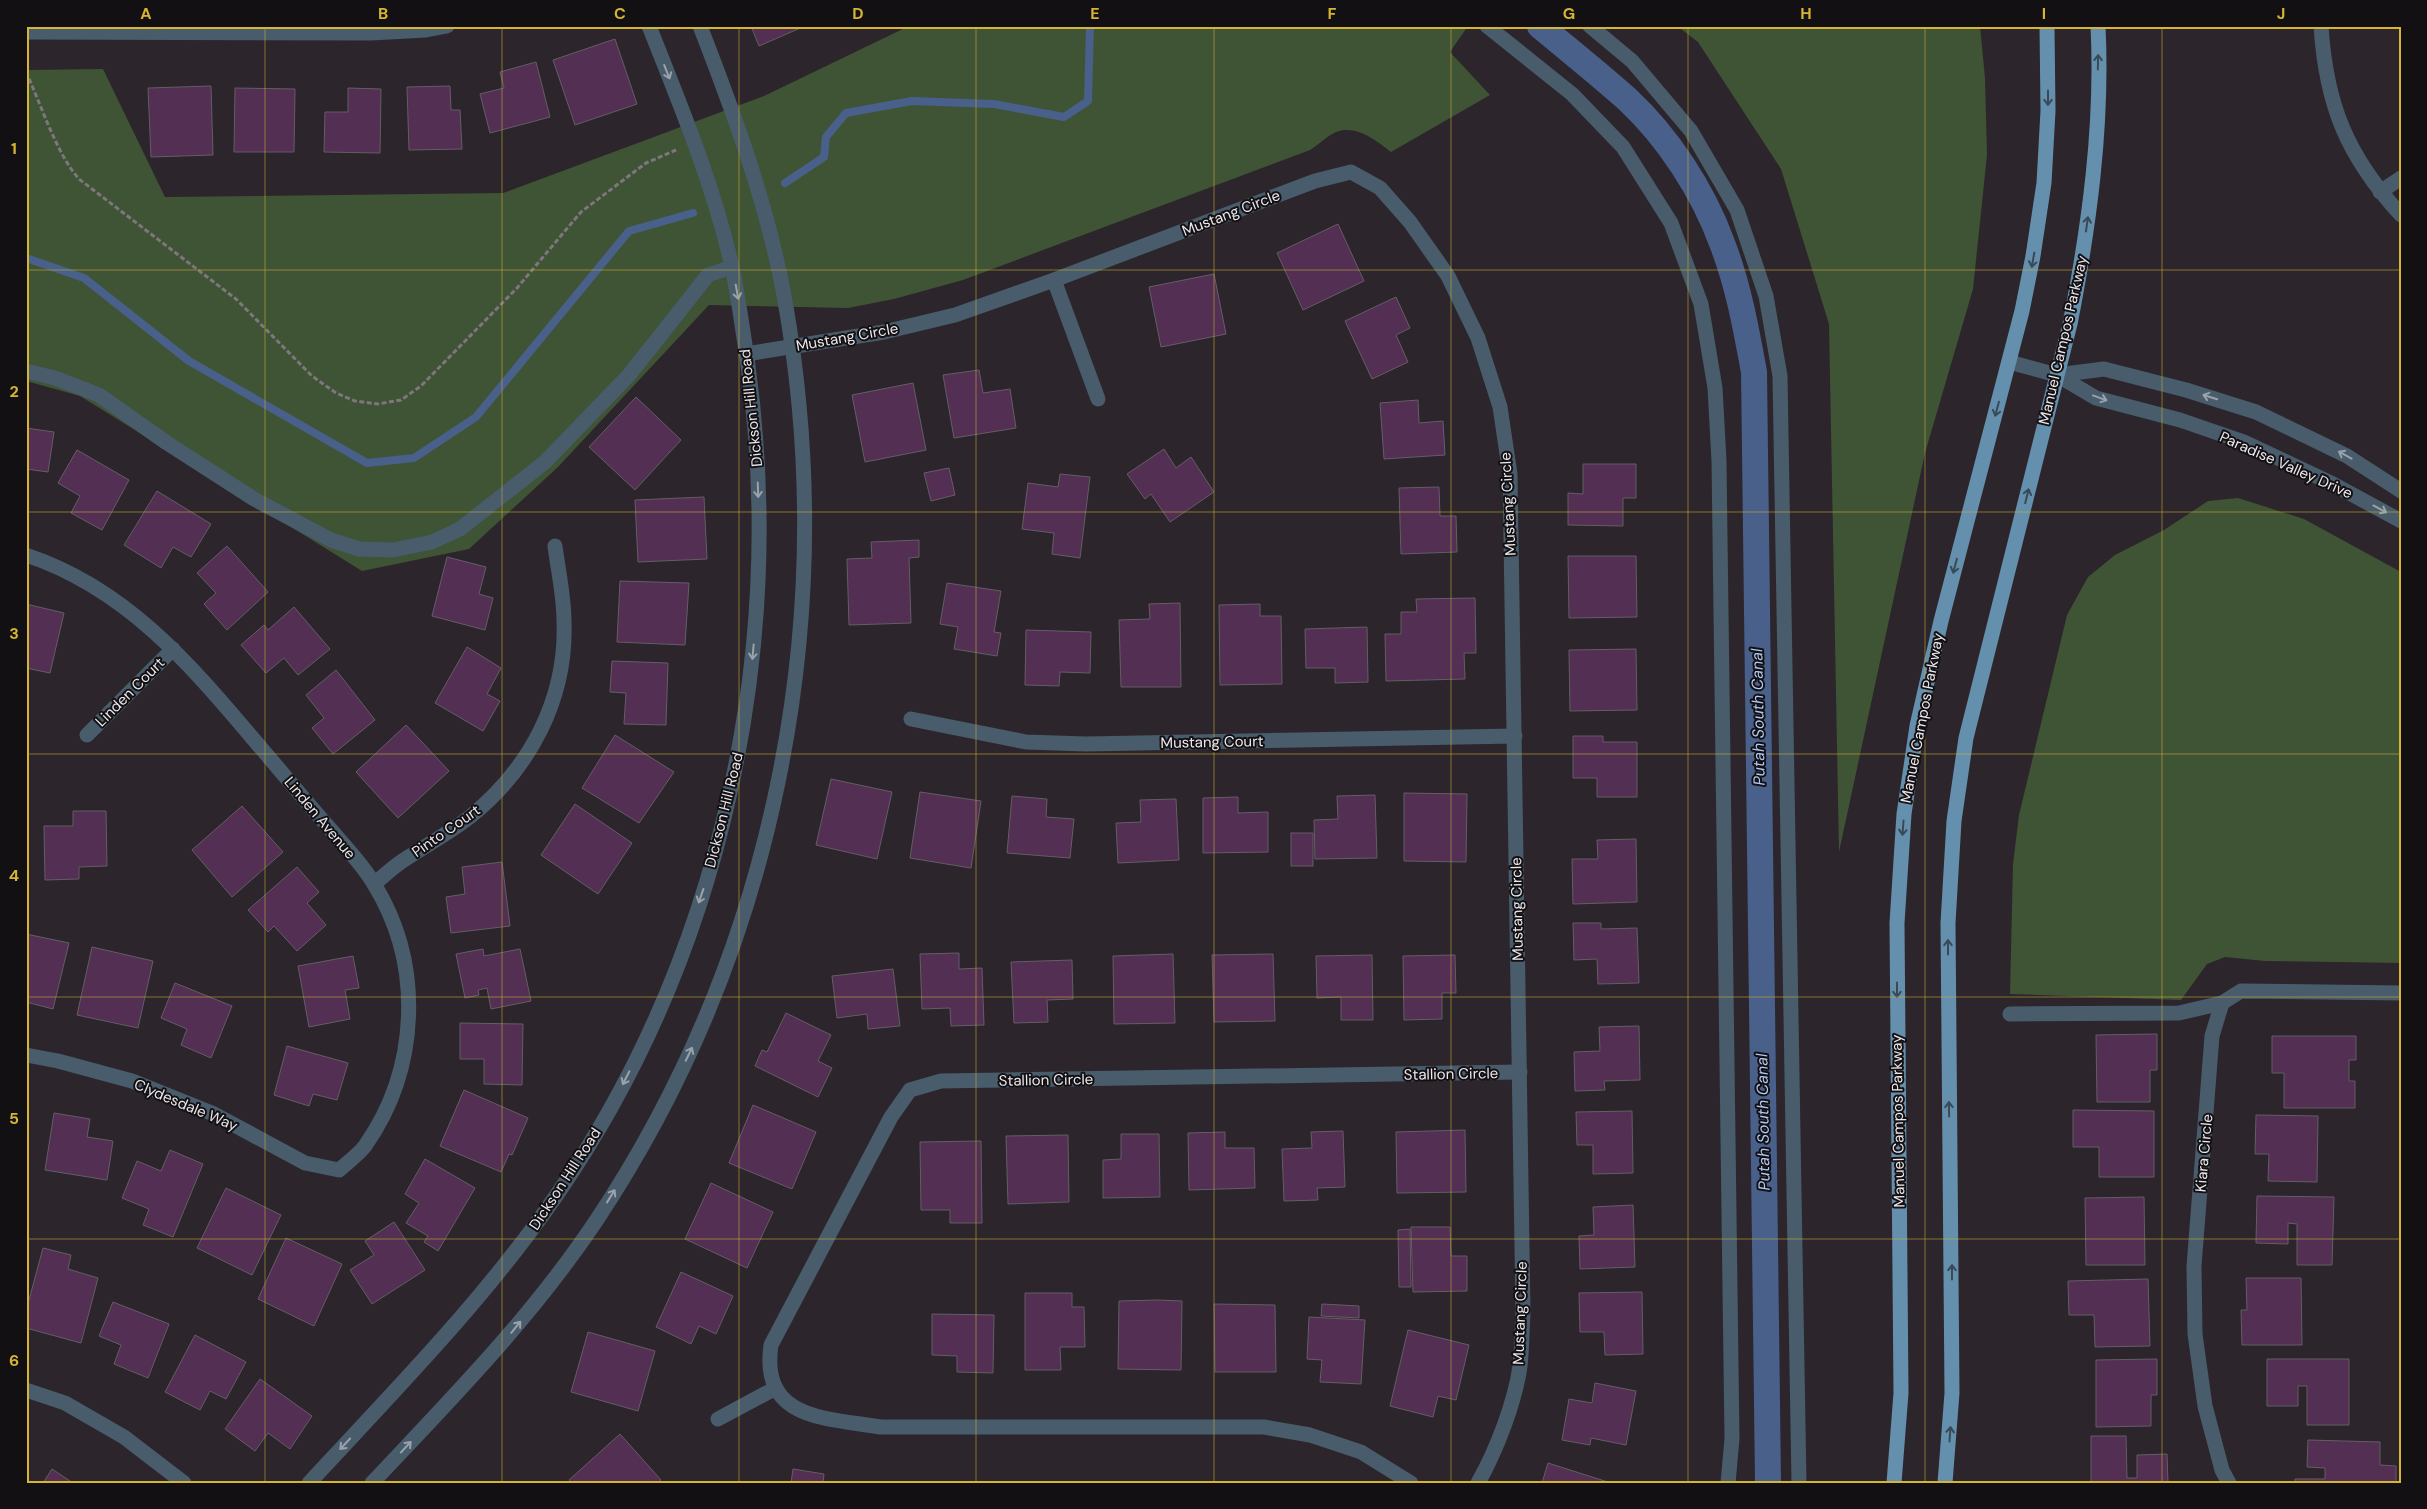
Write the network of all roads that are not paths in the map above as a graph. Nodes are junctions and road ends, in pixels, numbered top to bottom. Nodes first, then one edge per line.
1 (447, 26) edge
2 (649, 26) edge
3 (700, 26) edge
4 (1487, 26) edge
5 (1590, 26) edge
6 (2048, 26) edge
7 (2098, 26) edge
8 (2321, 26) edge
9 (26, 32) edge
10 (2401, 178) edge
11 (2380, 192) junction
12 (2401, 215) edge
13 (732, 267) junction
14 (1054, 280) junction
15 (791, 347) junction
16 (746, 354) junction
17 (2009, 362) junction
18 (26, 371) edge
19 (2057, 375) junction
20 (1098, 399) dead end
21 (2401, 491) edge
22 (2401, 520) edge
23 (555, 546) dead end
24 (26, 555) edge
25 (173, 649) junction
26 (911, 719) dead end
27 (87, 735) dead end
28 (1515, 736) junction
29 (374, 884) junction
30 (2401, 993) edge
31 (2222, 1002) junction
32 (2010, 1014) dead end
33 (26, 1055) edge
34 (1520, 1072) junction
35 (339, 1170) joint
36 (774, 1389) junction
37 (26, 1390) edge
38 (718, 1419) dead end
39 (184, 1483) edge
40 (309, 1483) edge
41 (372, 1483) edge
42 (1411, 1483) edge
43 (1478, 1483) edge
44 (1728, 1483) edge
45 (1799, 1483) edge
46 (1894, 1483) edge
47 (1945, 1483) edge
48 (2229, 1483) edge

1 - 9 street
2 -> 13 street, Dickson Hill Road
3 - 15 street
4 - 44 street
5 - 45 street
6 -> 17 main road, Manuel Campos Parkway
19 -> 7 main road, Manuel Campos Parkway
8 - 11 street
10 - 11 street
11 - 12 street
13 -> 16 street, Dickson Hill Road
13 - 18 street
14 - 15 street, Mustang Circle
14 - 20 street
14 - 28 street, Mustang Circle
15 - 16 street, Mustang Circle
41 -> 15 street
16 -> 40 street, Dickson Hill Road
17 - 19 street, Paradise Valley Drive
17 -> 46 main road, Manuel Campos Parkway
21 -> 19 street, Paradise Valley Drive
19 -> 22 street, Paradise Valley Drive
47 -> 19 main road, Manuel Campos Parkway
23 - 29 street, Pinto Court
24 - 25 street, Linden Avenue
25 - 27 street, Linden Court
25 - 29 street, Linden Avenue
26 - 28 street, Mustang Court
28 - 34 street, Mustang Circle
29 - 35 street, Linden Avenue
30 - 31 street
31 - 32 street
31 - 48 street, Kiara Circle
33 - 35 street, Clydesdale Way
34 - 36 street, Stallion Circle
34 - 43 street, Mustang Circle
36 - 38 street
36 - 42 street
37 - 39 street

